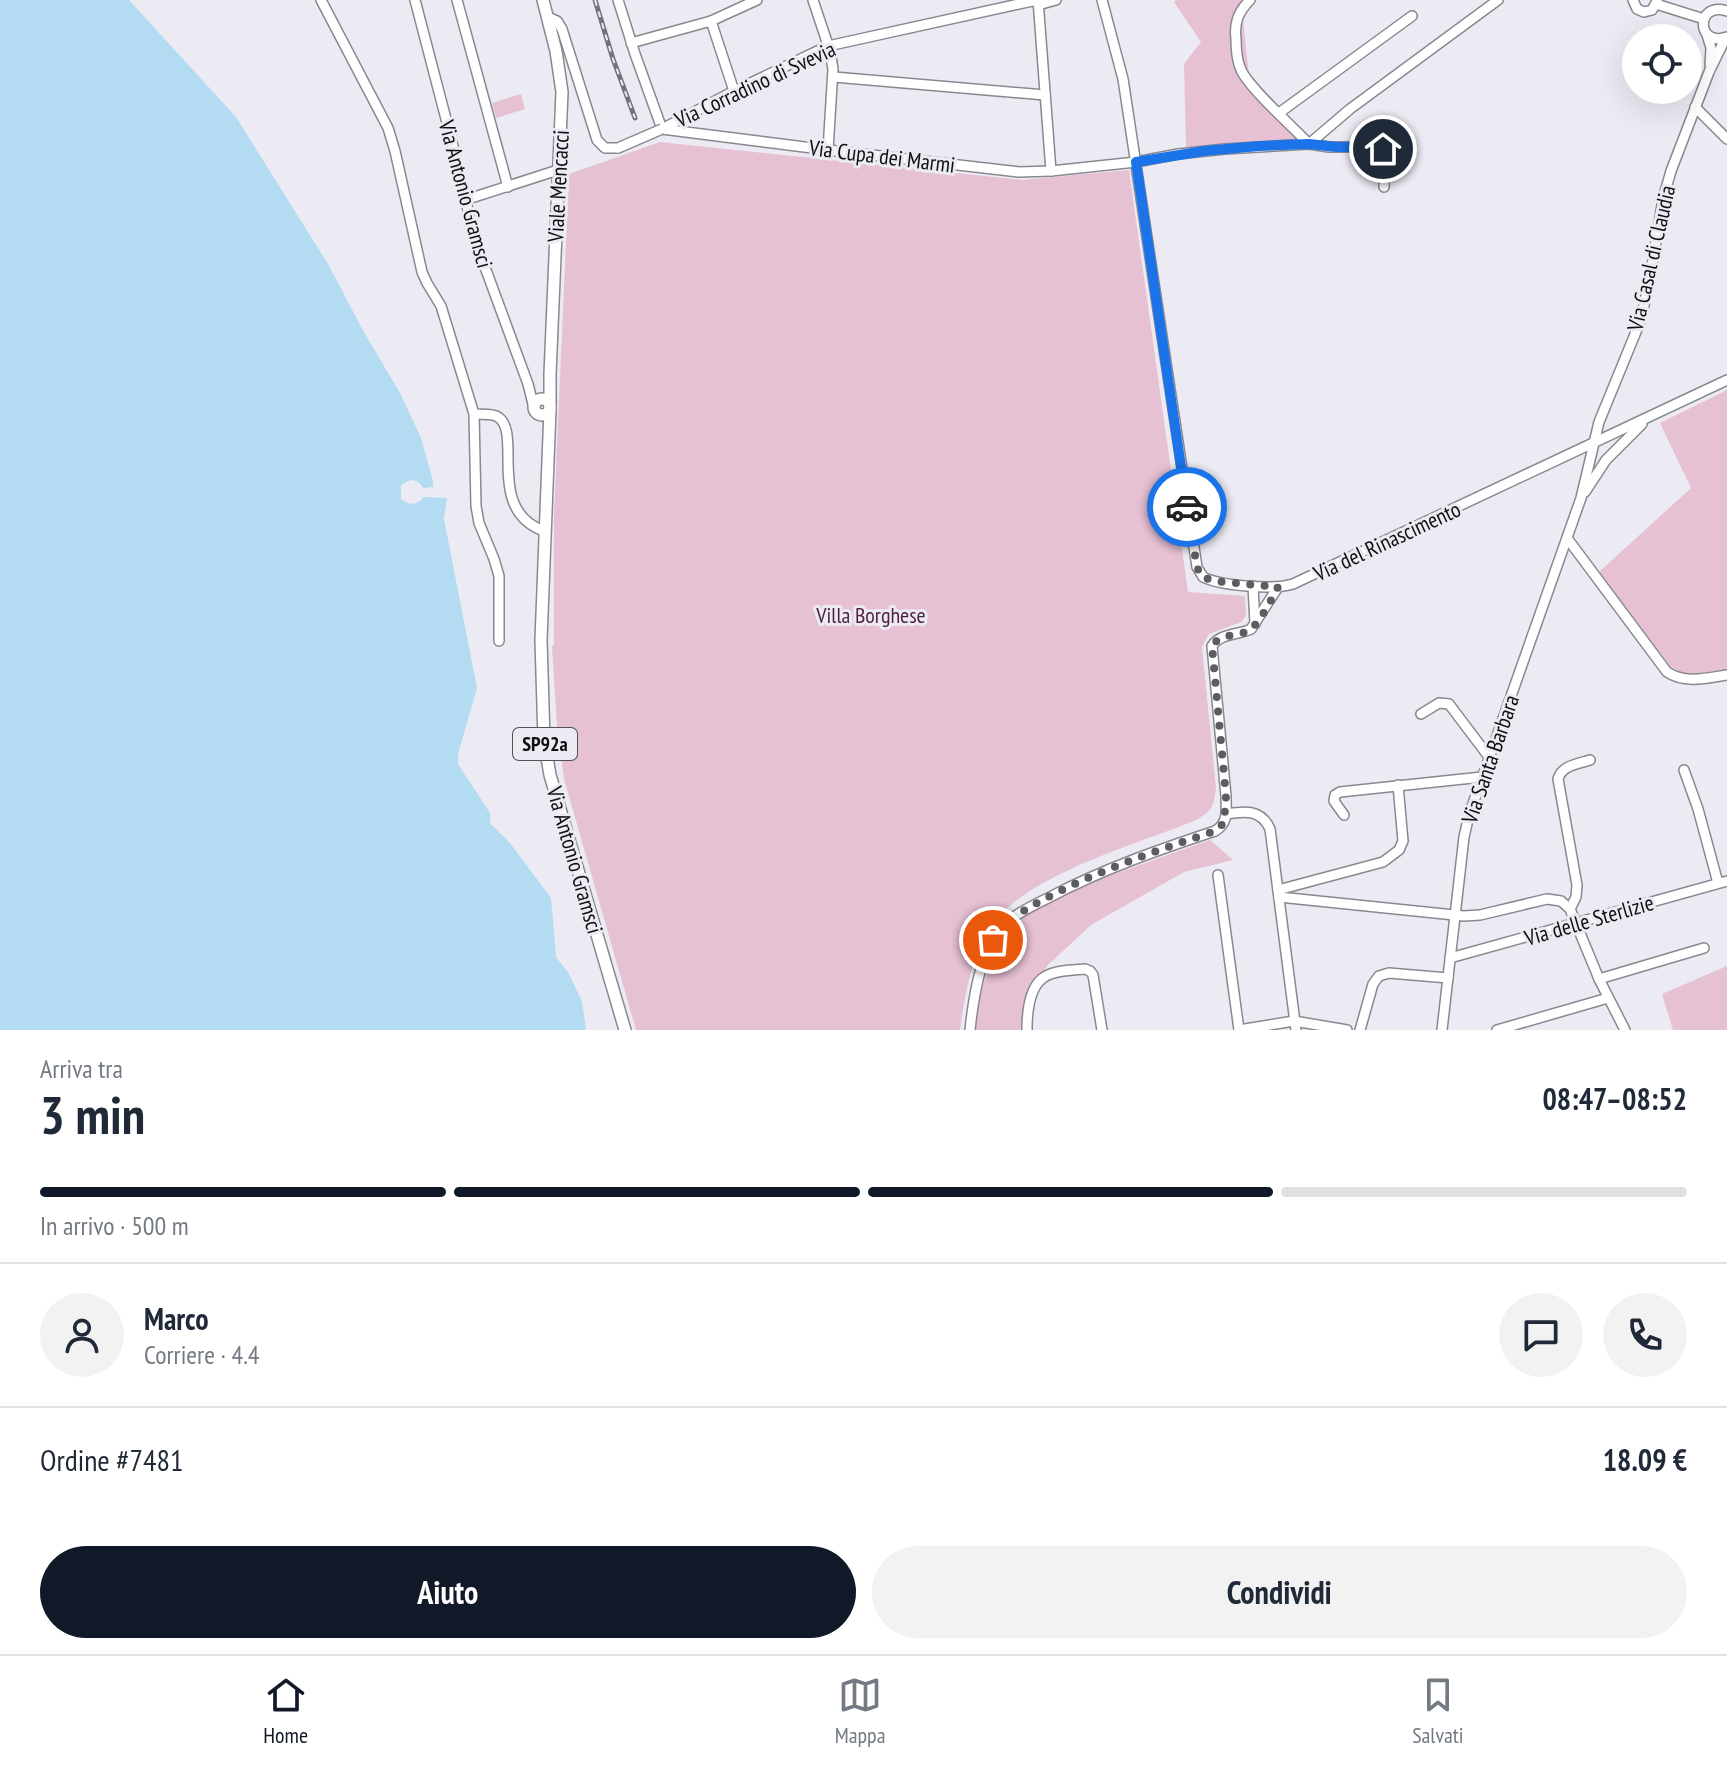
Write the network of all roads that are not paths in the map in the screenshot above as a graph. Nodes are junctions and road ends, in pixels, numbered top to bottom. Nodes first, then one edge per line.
1 (321, 0) edge
2 (415, 0) edge
3 (457, 0) edge
4 (543, 0) edge
5 (618, 0) edge
6 (757, 0) edge
7 (813, 0) edge
8 (1056, 0) edge
9 (1102, 0) edge
10 (1250, 0) edge
11 (1498, 0) edge
12 (1633, 0) edge
13 (1038, 2) edge
14 (1657, 2) edge
15 (1724, 8) edge
16 (1412, 16) dead end
17 (548, 17) junction
18 (1704, 19) junction
19 (711, 21) junction
20 (1707, 35) junction
21 (1726, 38) edge
22 (631, 43) junction
23 (828, 46) junction
24 (1709, 72) junction
25 (834, 77) junction
26 (734, 91) junction
27 (1045, 95) junction
28 (1695, 107) junction
29 (1279, 113) junction
30 (662, 129) junction
31 (1727, 139) edge
32 (1309, 144) junction
33 (828, 150) junction
34 (1136, 162) junction
35 (558, 170) junction
36 (1051, 171) junction
37 (508, 187) junction
38 (1384, 187) dead end
39 (465, 200) junction
40 (1727, 380) edge
41 (542, 406) junction
42 (474, 414) junction
43 (1654, 414) junction
44 (1592, 445) junction
45 (1581, 498) junction
46 (544, 531) junction
47 (1567, 538) junction
48 (1253, 586) junction
49 (1278, 587) junction
50 (1255, 624) junction
51 (499, 641) dead end
52 (1727, 675) edge
53 (1421, 714) dead end
54 (1489, 757) junction
55 (1590, 760) dead end
56 (1684, 770) dead end
57 (1482, 777) junction
58 (1398, 785) junction
59 (1226, 814) junction
60 (1344, 815) dead end
61 (1218, 875) dead end
62 (1723, 882) edge
63 (1278, 893) junction
64 (1570, 909) junction
65 (1455, 916) junction
66 (1575, 923) junction
67 (1704, 948) dead end
68 (1450, 958) junction
69 (1448, 978) junction
70 (1599, 979) junction
71 (1608, 998) junction
72 (1295, 1025) edge
73 (625, 1030) edge
74 (970, 1030) edge
75 (1027, 1030) edge
76 (1102, 1030) edge
77 (1239, 1030) edge
78 (1347, 1030) edge
79 (1360, 1030) edge
80 (1442, 1030) edge
81 (1497, 1030) edge
82 (1625, 1030) edge

1 - 42 street
2 - 39 street, Via Antonio Gramsci
3 - 37 street
4 - 17 main road, Viale Mencacci
5 - 22 street
6 - 19 street
7 - 23 street
8 - 13 street, Via Corradino di Svevia
9 - 34 street, Via del Rinascimento
10 - 29 street
11 - 32 street
12 - 14 street
13 - 23 street, Via Corradino di Svevia
13 - 27 street
14 - 18 street
15 - 18 street
16 - 29 street
17 - 30 street, bridge
17 - 35 main road, Viale Mencacci
18 - 20 street, Via Casal di Claudia
19 - 22 street
19 - 26 street
20 - 21 street, Via Casal di Claudia
20 - 24 street, Via Casal di Claudia
21 - 24 street, Via Casal di Claudia
22 - 30 street
23 - 25 street
23 - 26 street, Via Corradino di Svevia
24 - 28 street, Via Casal di Claudia
25 - 27 street
25 - 33 street
26 - 30 street, Via Corradino di Svevia
27 - 36 street
28 - 31 street
28 - 44 street, Via Casal di Claudia
29 - 32 street
30 - 33 street, Via Cupa dei Marmi
32 - 34 street, Via Cupa dei Marmi
32 - 38 street, Via Cupa dei Marmi
33 - 36 street, Via Cupa dei Marmi
34 - 36 street, Via Cupa dei Marmi
34 - 48 street, Via del Rinascimento
35 - 37 street
35 - 41 main road, Viale Mencacci
37 - 39 street
39 - 41 street, Via Antonio Gramsci
40 - 43 street, Via del Rinascimento
41 - 46 main road, Via Antonio Gramsci / SP92a
42 - 46 street
42 - 51 street
43 - 44 street, Via del Rinascimento
43 - 45 street, Via Santa Barbara
44 - 45 street, Via Santa Barbara
44 - 49 street, Via del Rinascimento
45 - 47 street, Via Santa Barbara
46 - 73 main road, Via Antonio Gramsci / SP92a
47 - 52 street
47 - 54 street, Via Santa Barbara
48 - 49 street, Via del Rinascimento
48 - 50 street
49 - 50 street
50 - 59 street
53 - 54 street
54 - 57 street, Via Santa Barbara
55 - 64 street
56 - 62 street
57 - 58 street
57 - 65 street, Via Santa Barbara
58 - 60 street
58 - 63 street
59 - 63 street
59 - 74 street
61 - 77 street
62 - 66 street, Via delle Sterlizie
63 - 65 street
63 - 72 street
64 - 65 street
64 - 66 street
65 - 68 street, Via Santa Barbara
66 - 68 street, Via delle Sterlizie
66 - 70 street
67 - 70 street
68 - 69 street, Via Santa Barbara
69 - 79 street
69 - 80 street, Via Santa Barbara
70 - 71 street
71 - 81 street
71 - 82 street
72 - 77 street
72 - 78 street
75 - 76 street

